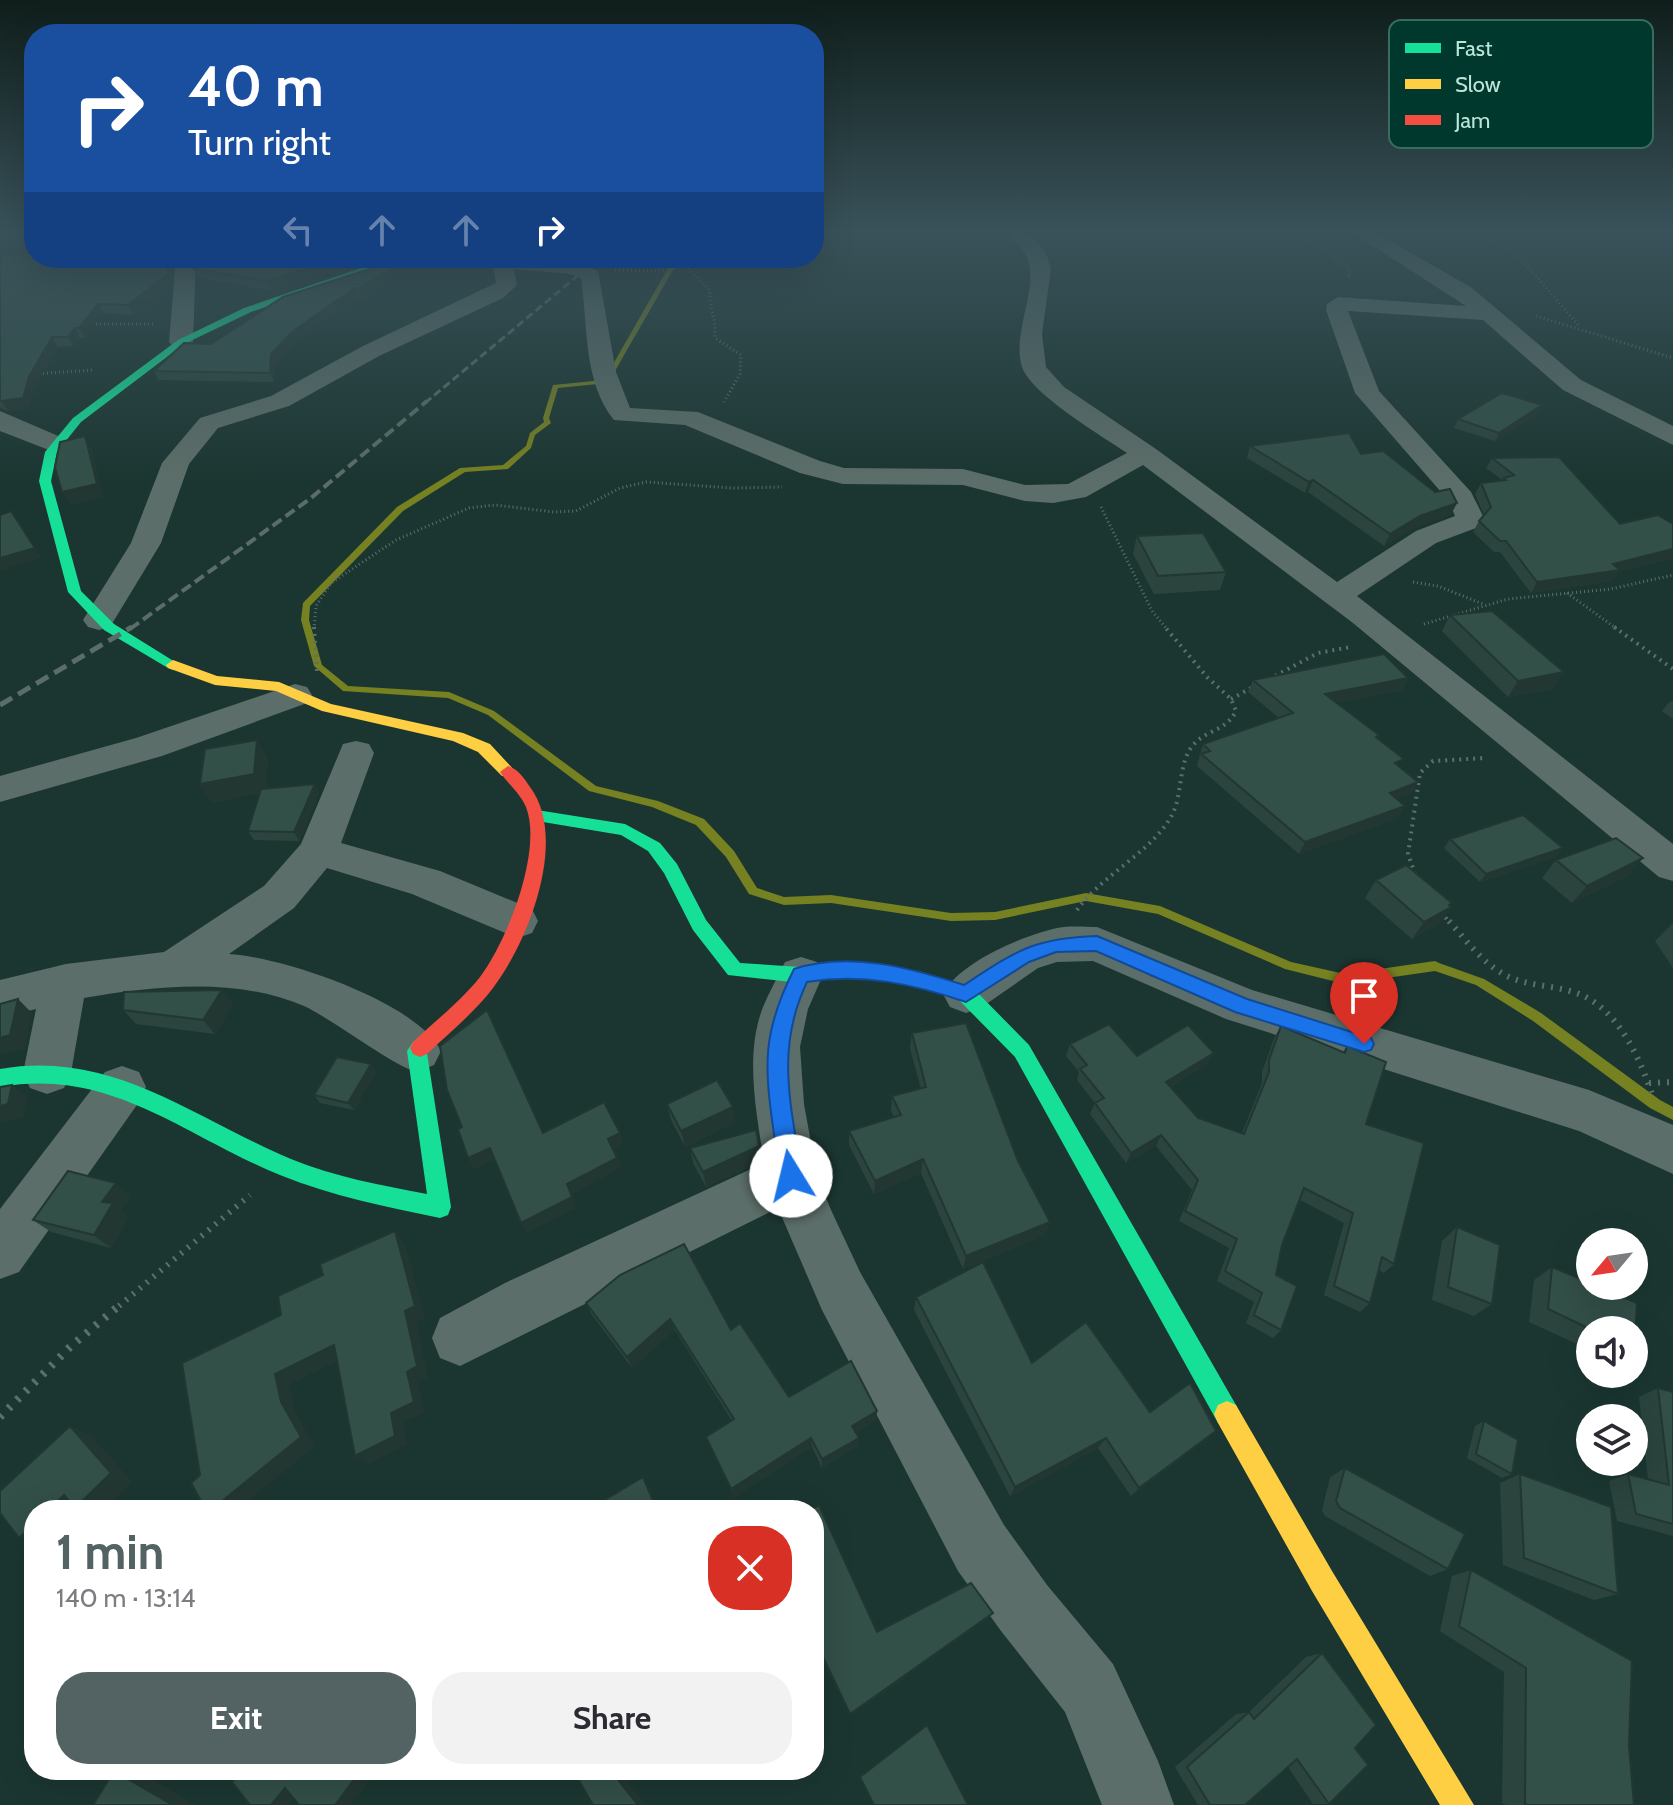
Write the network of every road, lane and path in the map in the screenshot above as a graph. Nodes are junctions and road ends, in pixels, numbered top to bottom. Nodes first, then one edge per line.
1 (183, 313) edge
2 (239, 313) edge
3 (452, 313) edge
4 (590, 313) edge
5 (714, 313) edge
6 (1034, 313) edge
7 (1338, 313) edge
8 (1477, 313) edge
9 (1569, 313) edge
10 (1488, 314) junction
11 (80, 324) edge
12 (1581, 327) junction
13 (182, 336) junction
14 (1673, 358) edge
15 (146, 366) junction
16 (35, 374) edge
17 (0, 419) edge
18 (713, 429) junction
19 (1673, 437) edge
20 (54, 444) junction
21 (1147, 455) junction
22 (1090, 484) junction
23 (793, 487) dead end
24 (1673, 575) edge
25 (1368, 577) junction
26 (1567, 593) junction
27 (1336, 596) junction
28 (1484, 605) junction
29 (99, 620) junction
30 (1394, 640) junction
31 (1673, 669) edge
32 (295, 695) junction
33 (1231, 699) junction
34 (356, 753) dead end
35 (1550, 768) junction
36 (0, 789) edge
37 (537, 816) junction
38 (318, 851) junction
39 (1673, 866) edge
40 (1416, 879) edge
41 (1431, 901) edge
42 (517, 921) junction
43 (1056, 945) junction
44 (172, 970) junction
45 (801, 975) junction
46 (66, 982) junction
47 (966, 994) junction
48 (0, 999) edge
49 (417, 1051) junction
50 (47, 1073) junction
51 (0, 1078) edge
52 (1673, 1082) edge
53 (1649, 1083) junction
54 (122, 1087) junction
55 (1664, 1146) edge
56 (285, 1166) junction
57 (791, 1176) junction
58 (0, 1253) edge
59 (460, 1338) dead end
60 (0, 1417) edge
61 (1138, 1805) edge
62 (1458, 1805) edge

1 - 13 street
2 - 13 street
3 - 29 street
4 - 18 street
5 - 18 path
6 - 21 street
7 - 25 street
8 - 10 street
9 - 12 path
10 - 12 path
10 - 19 street
11 - 13 path
12 - 14 path
13 - 15 street
15 - 16 path
15 - 20 street
17 - 20 street
18 - 22 street
20 - 29 street
21 - 22 street
21 - 27 street
22 - 33 path
23 - 32 path
24 - 26 path
25 - 27 street
25 - 28 path
26 - 28 path
26 - 31 path
27 - 30 street
28 - 30 path
29 - 32 street
30 - 33 path
30 - 35 street
32 - 36 street
32 - 37 street
33 - 43 path
34 - 38 street
35 - 39 street
35 - 40 path
37 - 42 street
37 - 45 street
38 - 42 street
38 - 44 street
41 - 53 path
42 - 49 street
43 - 47 street
43 - 55 street
44 - 46 street
44 - 49 street
45 - 47 street
45 - 57 street
46 - 48 street
46 - 50 street
47 - 62 street
49 - 56 street
50 - 51 street
50 - 54 street
52 - 53 path
53 - 55 path
54 - 56 street
54 - 58 street
56 - 60 path
57 - 59 street
57 - 61 street

